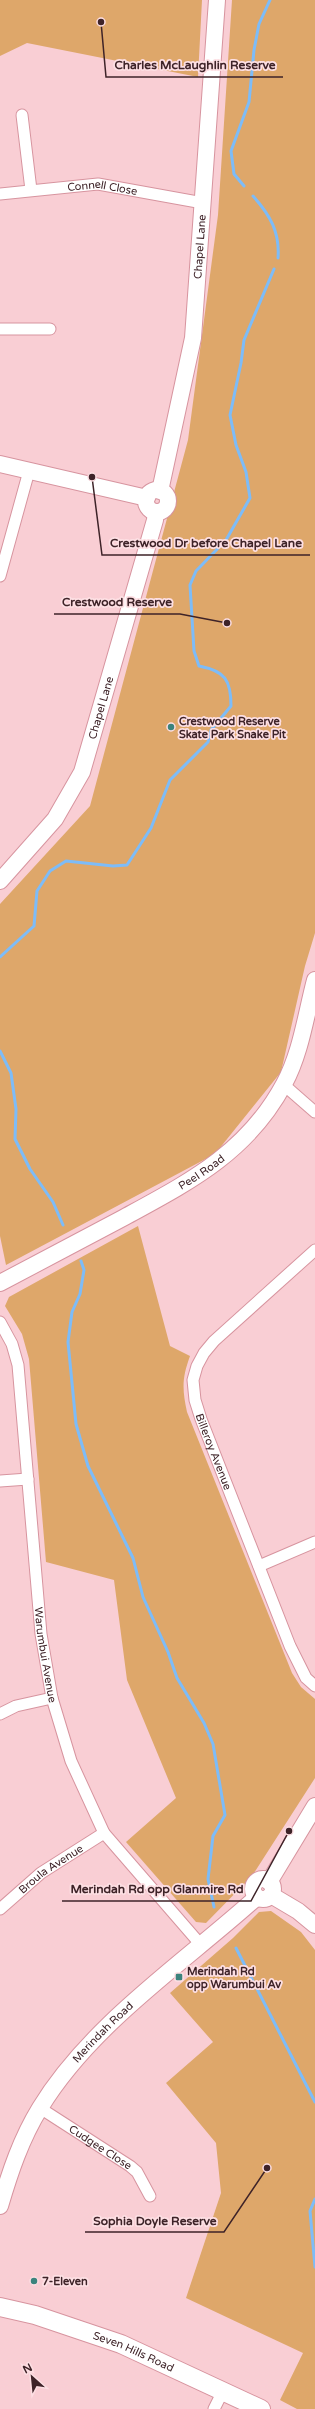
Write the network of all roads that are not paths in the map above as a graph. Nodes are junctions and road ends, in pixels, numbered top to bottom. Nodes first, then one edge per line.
1 (217, 0) edge
2 (22, 115) dead end
3 (31, 190) junction
4 (0, 194) edge
5 (203, 203) junction
6 (0, 329) edge
7 (50, 329) dead end
8 (0, 464) edge
9 (29, 471) junction
10 (154, 500) junction
11 (0, 576) edge
12 (0, 881) edge
13 (315, 980) edge
14 (284, 1085) junction
15 (315, 1112) edge
16 (315, 1250) edge
17 (0, 1283) edge
18 (0, 1322) edge
19 (28, 1479) junction
20 (0, 1482) edge
21 (315, 1542) edge
22 (259, 1566) junction
23 (315, 1686) edge
24 (52, 1698) junction
25 (0, 1714) edge
26 (315, 1806) edge
27 (104, 1833) junction
28 (266, 1891) junction
29 (0, 1909) edge
30 (315, 1925) edge
31 (201, 1945) junction
32 (40, 2108) junction
33 (5, 2173) edge
34 (150, 2196) dead end
35 (0, 2206) edge
36 (0, 2307) edge
37 (223, 2391) junction
38 (214, 2409) edge
39 (262, 2409) edge

1 - 5 main road, Chapel Lane
2 - 3 street
3 - 4 street, Connell Close
3 - 5 street, Connell Close
5 - 10 main road, Chapel Lane
6 - 7 street
8 - 9 main road
9 - 10 main road
9 - 11 street
10 - 12 main road, Chapel Lane
13 - 14 main road, Peel Road
14 - 15 street
14 - 17 main road, Peel Road
16 - 22 street, Billeroy Avenue
18 - 19 street, Warumbui Avenue
19 - 20 street
19 - 24 street, Warumbui Avenue
21 - 22 street
22 - 23 street, Billeroy Avenue
24 - 25 street
24 - 27 street, Warumbui Avenue
26 - 28 main road, Merindah Road
27 - 29 street, Broula Avenue
27 - 31 street, Warumbui Avenue
28 - 30 main road
28 - 31 main road, Merindah Road
31 - 32 main road, Merindah Road
32 - 33 main road, Merindah Road
32 - 34 street, Cudgee Close
33 - 35 main road, Merindah Road
36 - 37 main road, Seven Hills Road
37 - 38 street
37 - 39 main road, Seven Hills Road

